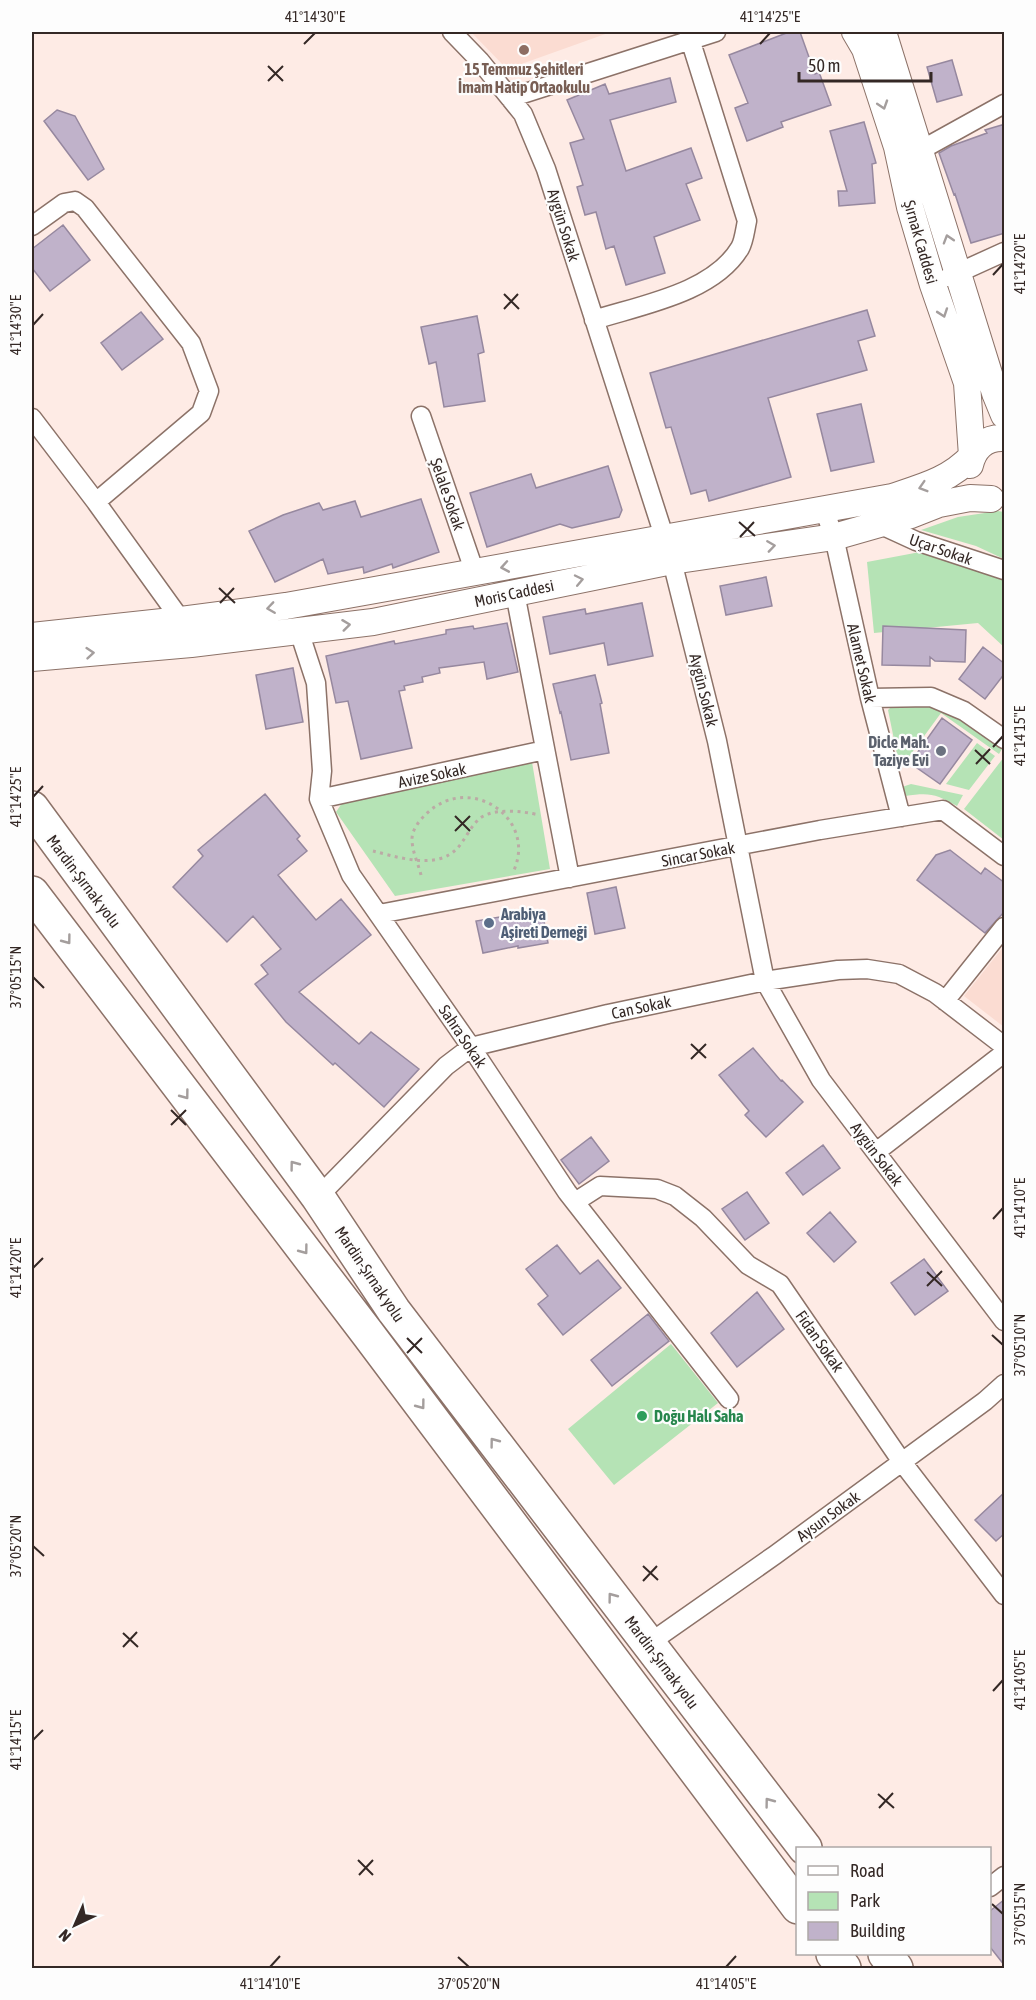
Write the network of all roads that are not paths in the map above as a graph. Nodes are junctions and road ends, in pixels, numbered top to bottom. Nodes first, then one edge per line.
1 (452, 32) edge
2 (716, 32) edge
3 (855, 32) edge
4 (883, 32) edge
5 (690, 39) junction
6 (510, 98) junction
7 (1005, 104) edge
8 (921, 150) junction
9 (32, 226) edge
10 (1005, 252) edge
11 (958, 273) junction
12 (933, 285) junction
13 (594, 320) junction
14 (1005, 415) edge
15 (421, 416) dead end
16 (32, 418) edge
17 (1005, 438) edge
18 (972, 456) junction
19 (998, 499) edge
20 (96, 502) junction
21 (824, 509) junction
22 (879, 524) junction
23 (664, 537) junction
24 (834, 537) junction
25 (672, 561) junction
26 (1005, 570) edge
27 (475, 573) junction
28 (515, 593) junction
29 (181, 621) junction
30 (299, 631) junction
31 (32, 636) edge
32 (191, 644) junction
33 (32, 658) edge
34 (870, 699) junction
35 (1005, 739) edge
36 (545, 750) junction
37 (318, 799) junction
38 (32, 808) edge
39 (901, 817) junction
40 (738, 846) junction
41 (1005, 856) edge
42 (570, 878) junction
43 (32, 893) edge
44 (379, 914) junction
45 (1005, 927) edge
46 (765, 981) junction
47 (945, 1001) junction
48 (1005, 1046) edge
49 (471, 1047) junction
50 (1005, 1053) edge
51 (876, 1152) junction
52 (318, 1197) junction
53 (575, 1202) junction
54 (1005, 1321) edge
55 (1005, 1384) edge
56 (729, 1399) dead end
57 (902, 1462) junction
58 (1005, 1595) edge
59 (648, 1644) junction
60 (803, 1847) edge
61 (1005, 1876) edge
62 (991, 1886) edge
63 (796, 1903) edge
64 (834, 1955) edge
65 (844, 1968) edge

1 - 6 street, Aygün Sokak
2 - 5 street
3 -> 12 street, Şırnak Caddesi
4 - 8 street, Şırnak Caddesi
5 - 6 street
5 - 13 street
6 - 13 street, Aygün Sokak
7 - 8 street
11 -> 8 street, Şırnak Caddesi
9 - 20 street
10 - 11 street
11 - 12 street
11 - 14 street, Şırnak Caddesi
12 -> 18 street, Şırnak Caddesi
13 - 23 street, Aygün Sokak
15 - 27 street, Şelale Sokak
16 - 20 street
17 - 18 street, Moris Caddesi
18 - 19 street, Şırnak Caddesi
18 -> 21 street, Moris Caddesi
19 - 22 street, Moris Caddesi
20 - 29 street
21 - 23 street, Moris Caddesi
21 - 24 street, Alamet Sokak
22 - 24 street, Moris Caddesi
22 - 26 street, Uçar Sokak
23 - 25 street, Aygün Sokak
23 -> 27 street, Moris Caddesi
25 -> 24 street, Moris Caddesi
24 - 34 street, Alamet Sokak
28 -> 25 street, Moris Caddesi
25 - 40 street, Aygün Sokak
27 -> 29 street, Moris Caddesi
30 -> 28 street, Moris Caddesi
28 - 36 street
29 - 31 street, Moris Caddesi
29 - 32 street
30 - 32 street, Moris Caddesi
30 - 37 street
33 -> 32 street, Moris Caddesi
34 - 35 street
34 - 39 street, Alamet Sokak
36 - 37 street, Avize Sokak
36 - 42 street
37 - 44 street, Sahra Sokak
52 -> 38 highway, Mardin-Şırnak yolu
39 - 40 street, Sincar Sokak
39 - 41 street, Sincar Sokak
40 - 42 street, Sincar Sokak
40 - 46 street, Aygün Sokak
42 - 44 street, Sincar Sokak
43 -> 63 highway
44 - 49 street, Sahra Sokak
45 - 47 street
46 - 47 street, Can Sokak
46 - 49 street, Can Sokak
46 - 51 street, Aygün Sokak
47 - 48 street, Can Sokak
49 - 52 street, Can Sokak
49 - 53 street, Sahra Sokak
50 - 51 street
51 - 54 street, Aygün Sokak
59 -> 52 highway, Mardin-Şırnak yolu
53 - 56 street, Sahra Sokak
53 - 57 street, Fidan Sokak
55 - 57 street, Aysun Sokak
57 - 58 street, Fidan Sokak
57 - 59 street, Aysun Sokak
60 -> 59 highway, Mardin-Şırnak yolu
61 - 62 street
64 - 65 highway

